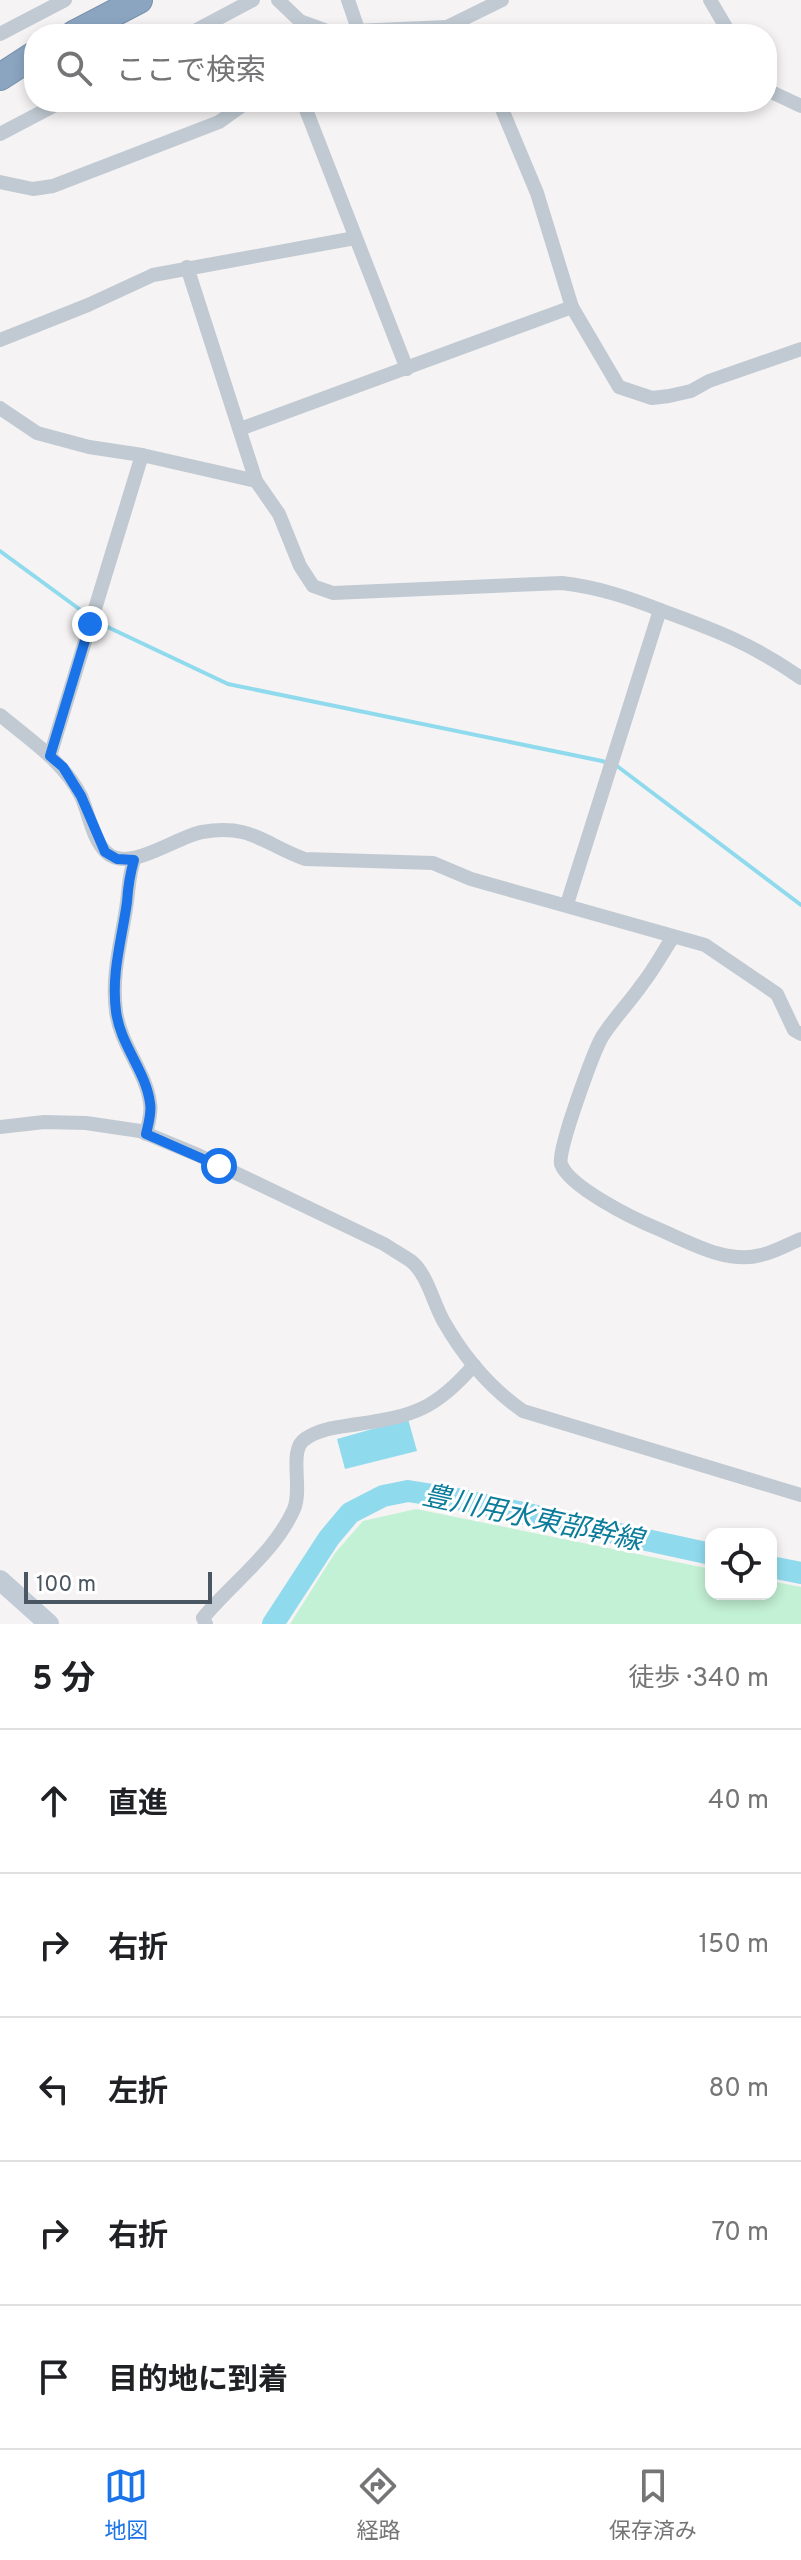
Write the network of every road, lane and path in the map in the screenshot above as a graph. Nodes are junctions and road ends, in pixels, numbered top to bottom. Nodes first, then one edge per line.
1 (65, 0) edge
2 (139, 0) edge
3 (253, 0) edge
4 (278, 0) edge
5 (348, 0) edge
6 (502, 0) edge
7 (710, 0) edge
8 (93, 24) edge
9 (208, 24) edge
10 (308, 24) edge
11 (356, 24) edge
12 (461, 24) edge
13 (724, 24) edge
14 (0, 34) edge
15 (24, 61) edge
16 (0, 75) edge
17 (777, 95) edge
18 (801, 106) edge
19 (42, 112) edge
20 (233, 112) edge
21 (307, 112) edge
22 (503, 112) edge
23 (0, 134) edge
24 (0, 182) edge
25 (355, 238) junction
26 (187, 267) junction
27 (572, 307) junction
28 (0, 340) edge
29 (801, 349) edge
30 (407, 369) junction
31 (0, 408) edge
32 (240, 429) junction
33 (142, 455) junction
34 (256, 481) junction
35 (660, 610) junction
36 (801, 678) edge
37 (0, 715) edge
38 (50, 756) junction
39 (134, 860) junction
40 (567, 904) junction
41 (673, 937) junction
42 (801, 1034) edge
43 (0, 1127) edge
44 (146, 1134) junction
45 (801, 1239) edge
46 (474, 1365) junction
47 (801, 1495) edge
48 (0, 1580) edge
49 (49, 1624) edge
50 (206, 1624) edge

1 - 14 street
2 - 8 highway
3 - 9 street
4 - 10 street
5 - 11 street
6 - 12 street
7 - 13 street
15 - 16 highway
17 - 18 street
19 - 23 street
20 - 24 street
21 - 25 street
22 - 27 street
25 - 26 street
25 - 30 street
26 - 28 street
26 - 32 street
27 - 29 street
27 - 30 street
30 - 32 street
31 - 33 street
32 - 34 street
33 - 34 street
33 - 38 street
34 - 35 street
35 - 36 street
35 - 40 street
37 - 38 street
38 - 39 street
39 - 40 street
39 - 44 street
40 - 41 street
41 - 42 street
41 - 45 street
43 - 44 street
44 - 46 street
46 - 47 street
46 - 50 street
48 - 49 street

